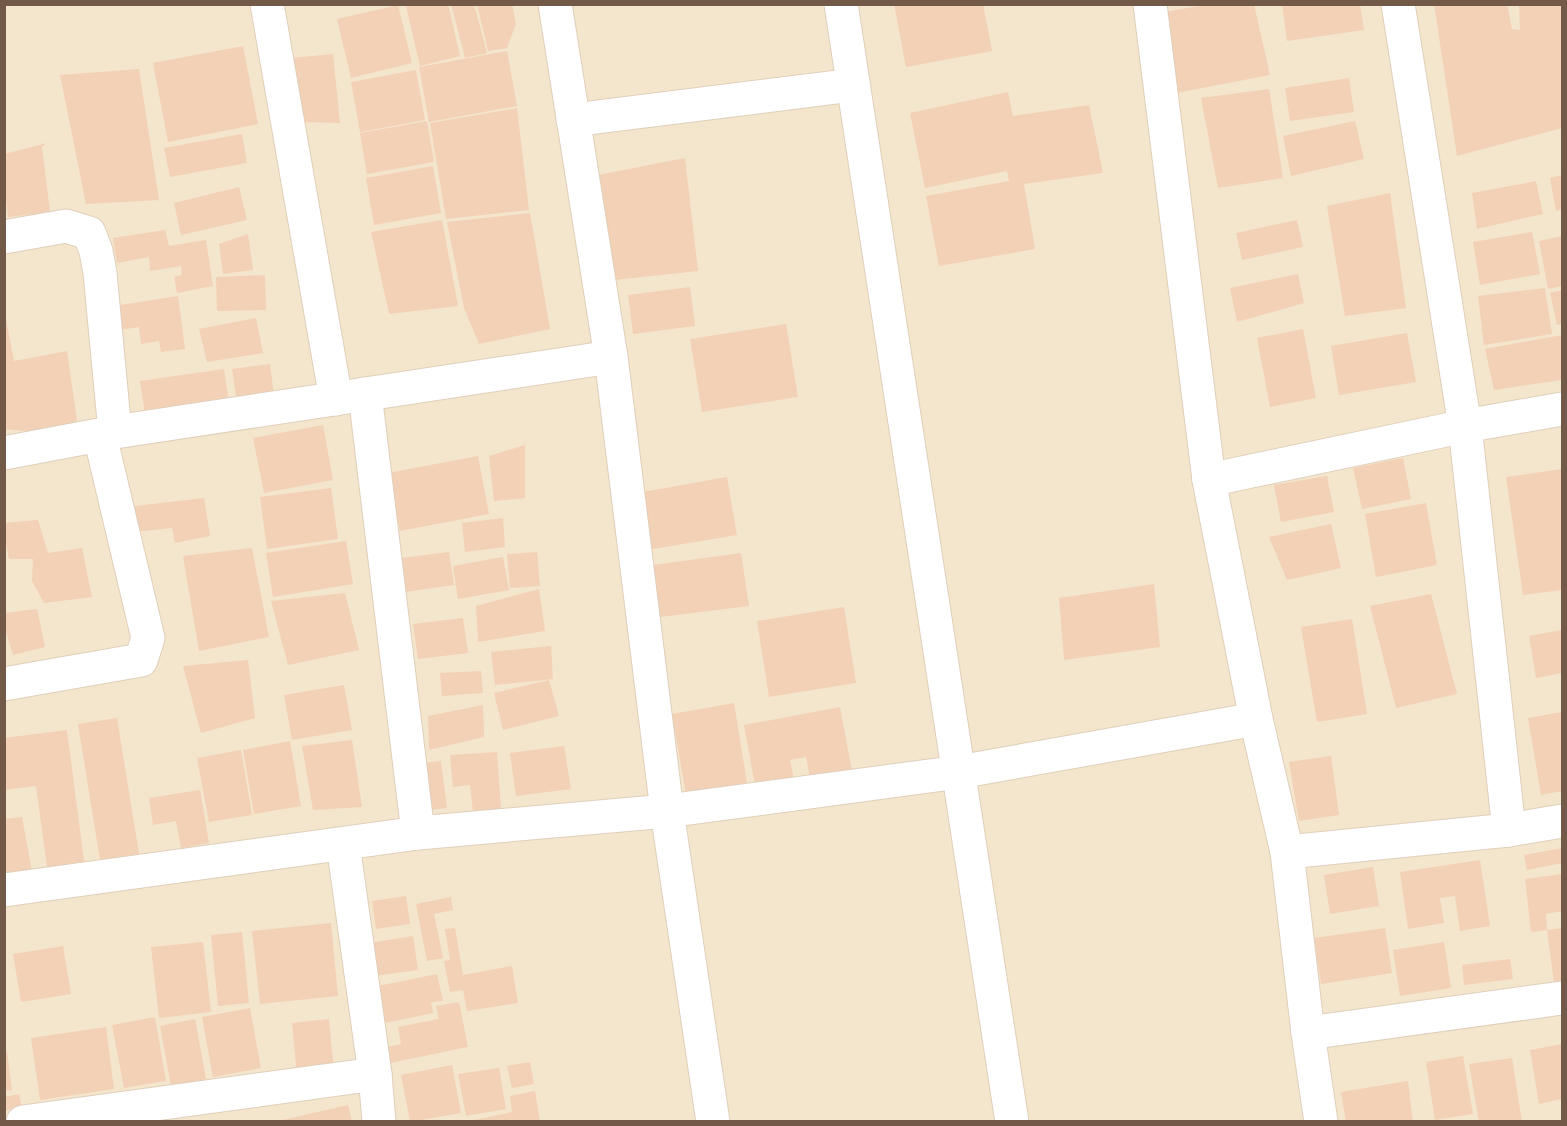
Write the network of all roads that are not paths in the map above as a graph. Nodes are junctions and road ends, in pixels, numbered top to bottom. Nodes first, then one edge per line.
1 (267, 4) edge
2 (555, 4) edge
3 (841, 4) edge
4 (1149, 4) edge
5 (1398, 4) edge
6 (854, 85) junction
7 (573, 120) junction
8 (4, 237) edge
9 (611, 357) junction
10 (351, 397) junction
11 (1563, 409) edge
12 (1465, 426) junction
13 (107, 434) junction
14 (4, 453) edge
15 (1209, 480) junction
16 (4, 684) edge
17 (1256, 719) junction
18 (959, 772) junction
19 (666, 811) junction
20 (1563, 821) edge
21 (1509, 830) junction
22 (418, 833) junction
23 (343, 843) junction
24 (1287, 852) junction
25 (4, 890) edge
26 (1563, 998) edge
27 (1308, 1033) junction
28 (375, 1074) junction
29 (23, 1122) edge
30 (379, 1122) edge
31 (713, 1122) edge
32 (1012, 1122) edge
33 (1321, 1122) edge

1 - 10 street
2 - 7 street
3 - 6 street
4 - 15 street
5 - 12 street
6 - 7 street
6 - 18 street
7 - 9 street
8 - 13 street
9 - 10 street
9 - 19 street
10 - 13 street
10 - 22 street
11 - 12 street
12 - 15 street
12 - 21 street
13 - 14 street
13 - 16 street
15 - 17 street
17 - 18 street
17 - 24 street
18 - 19 street
18 - 32 street
19 - 22 street
19 - 31 street
20 - 21 street
21 - 24 street
22 - 23 street
23 - 25 street
23 - 28 street
24 - 27 street
26 - 27 street
27 - 33 street
28 - 29 street
28 - 30 street

